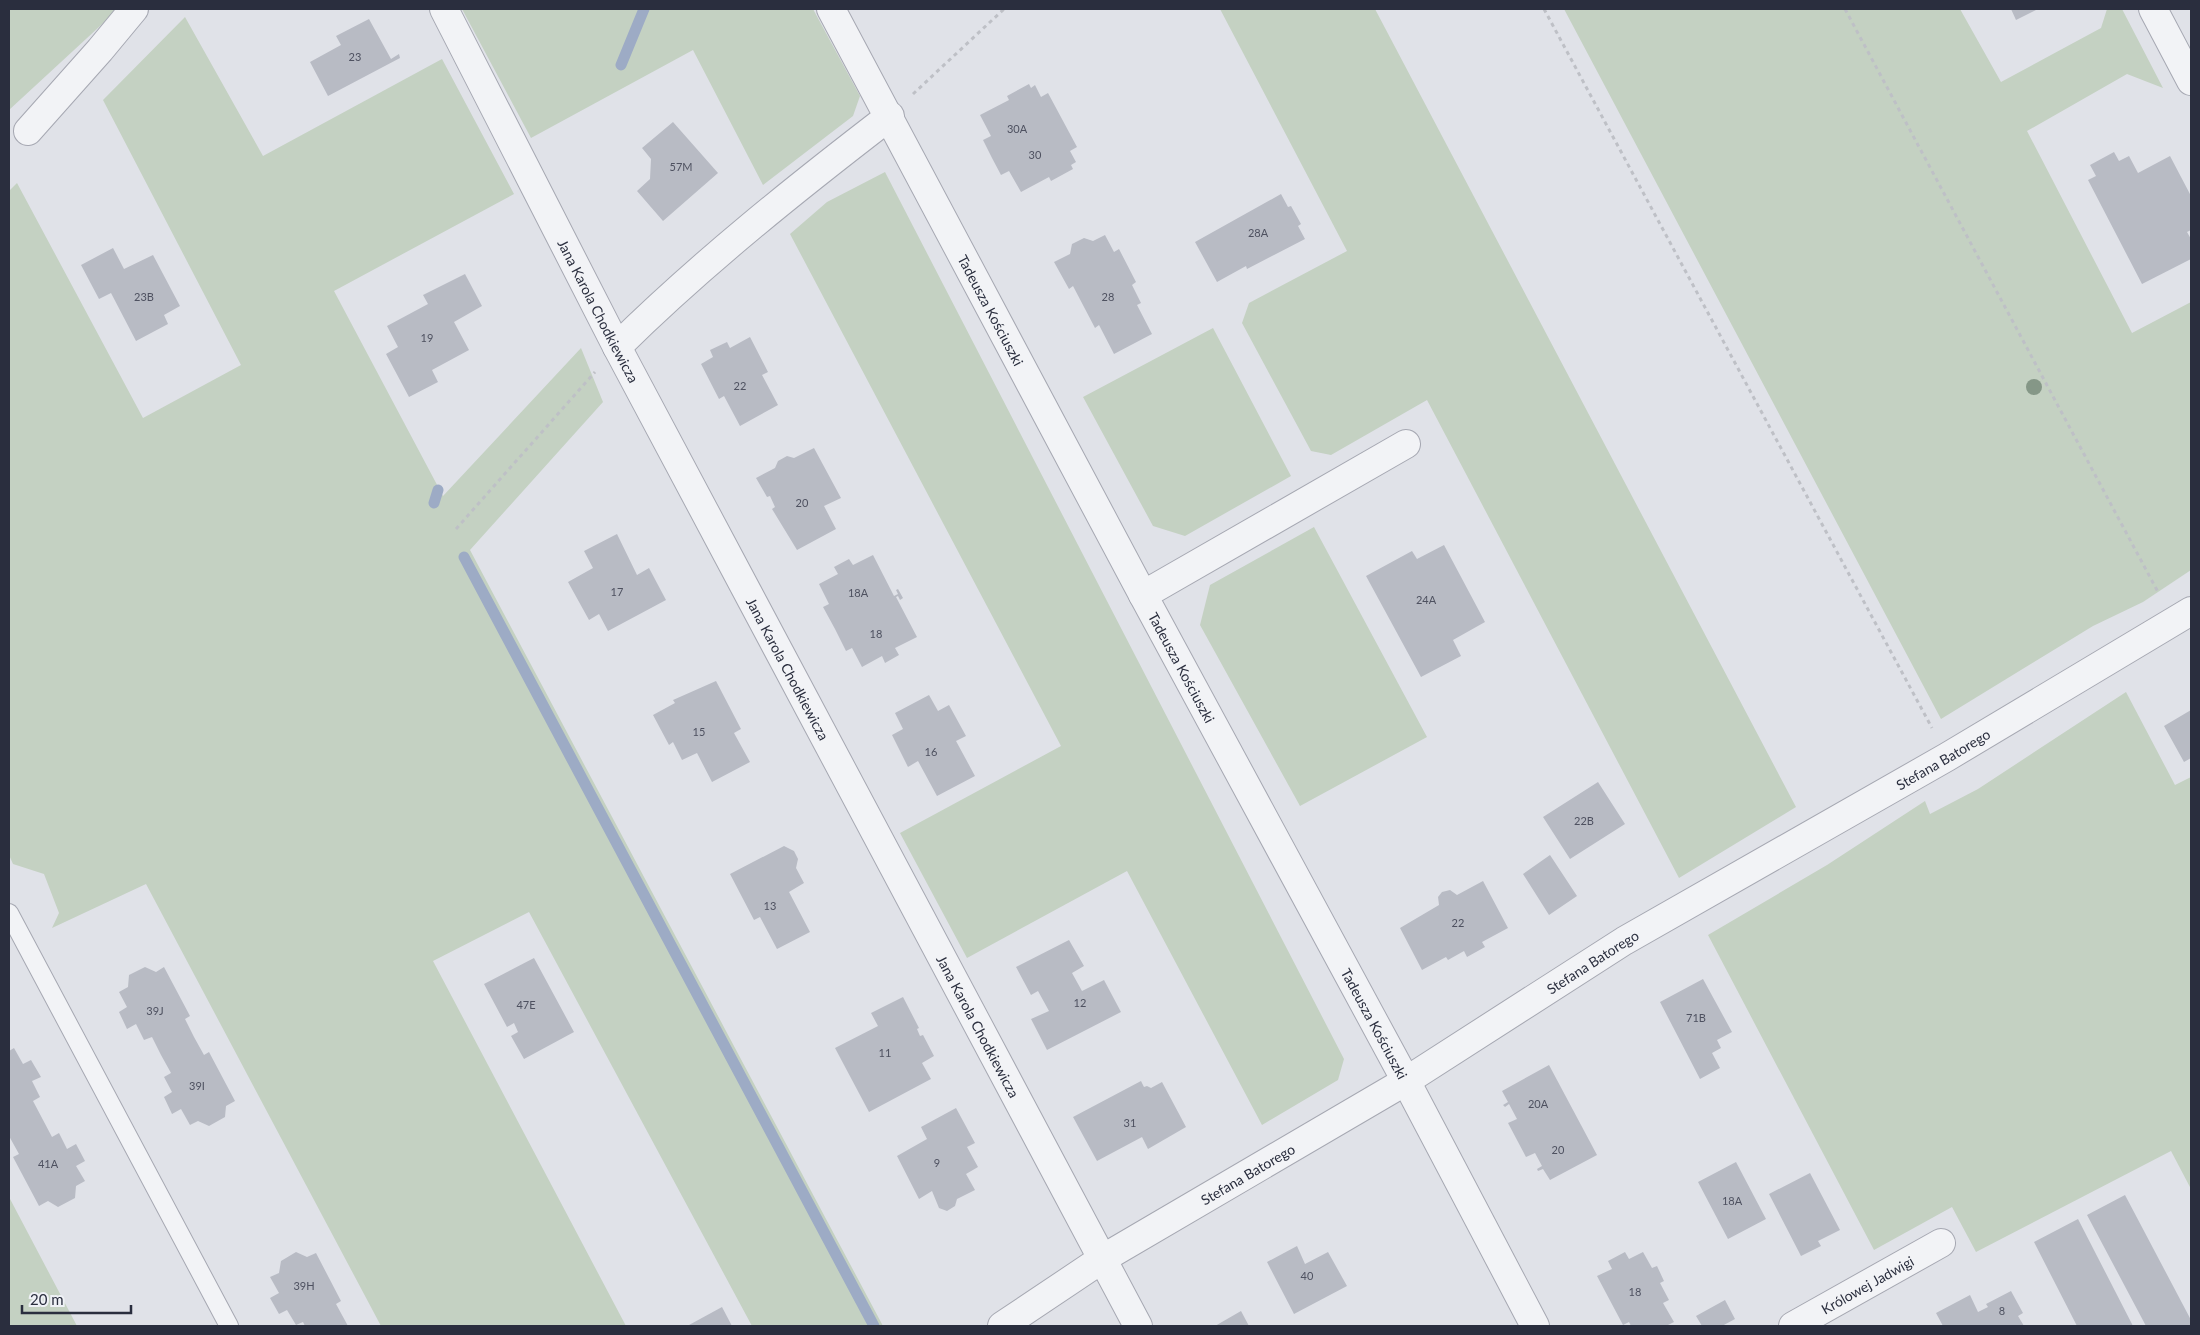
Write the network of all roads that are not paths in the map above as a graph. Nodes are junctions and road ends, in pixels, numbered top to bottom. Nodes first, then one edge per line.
1 (134, 9) edge
2 (444, 9) edge
3 (831, 9) edge
4 (2153, 9) edge
5 (2191, 81) edge
6 (890, 116) junction
7 (28, 131) dead end
8 (616, 347) junction
9 (1406, 444) dead end
10 (1143, 595) junction
11 (2183, 616) edge
12 (9, 913) edge
13 (1406, 1081) junction
14 (1941, 1243) dead end
15 (1102, 1259) junction
16 (229, 1326) edge
17 (1002, 1326) edge
18 (1138, 1326) edge
19 (1535, 1326) edge
20 (1793, 1326) edge

1 - 7 street
2 - 8 street, Jana Karola Chodkiewicza
3 - 6 street, Tadeusza Kościuszki
4 - 5 street
6 - 8 street
6 - 10 street, Tadeusza Kościuszki
8 - 15 street, Jana Karola Chodkiewicza
9 - 10 street
10 - 13 street, Tadeusza Kościuszki
11 - 13 street, Stefana Batorego
12 - 16 lane
13 - 15 street, Stefana Batorego
13 - 19 street, Tadeusza Kościuszki
14 - 20 street, Królowej Jadwigi
15 - 17 street, Stefana Batorego
15 - 18 street, Jana Karola Chodkiewicza

